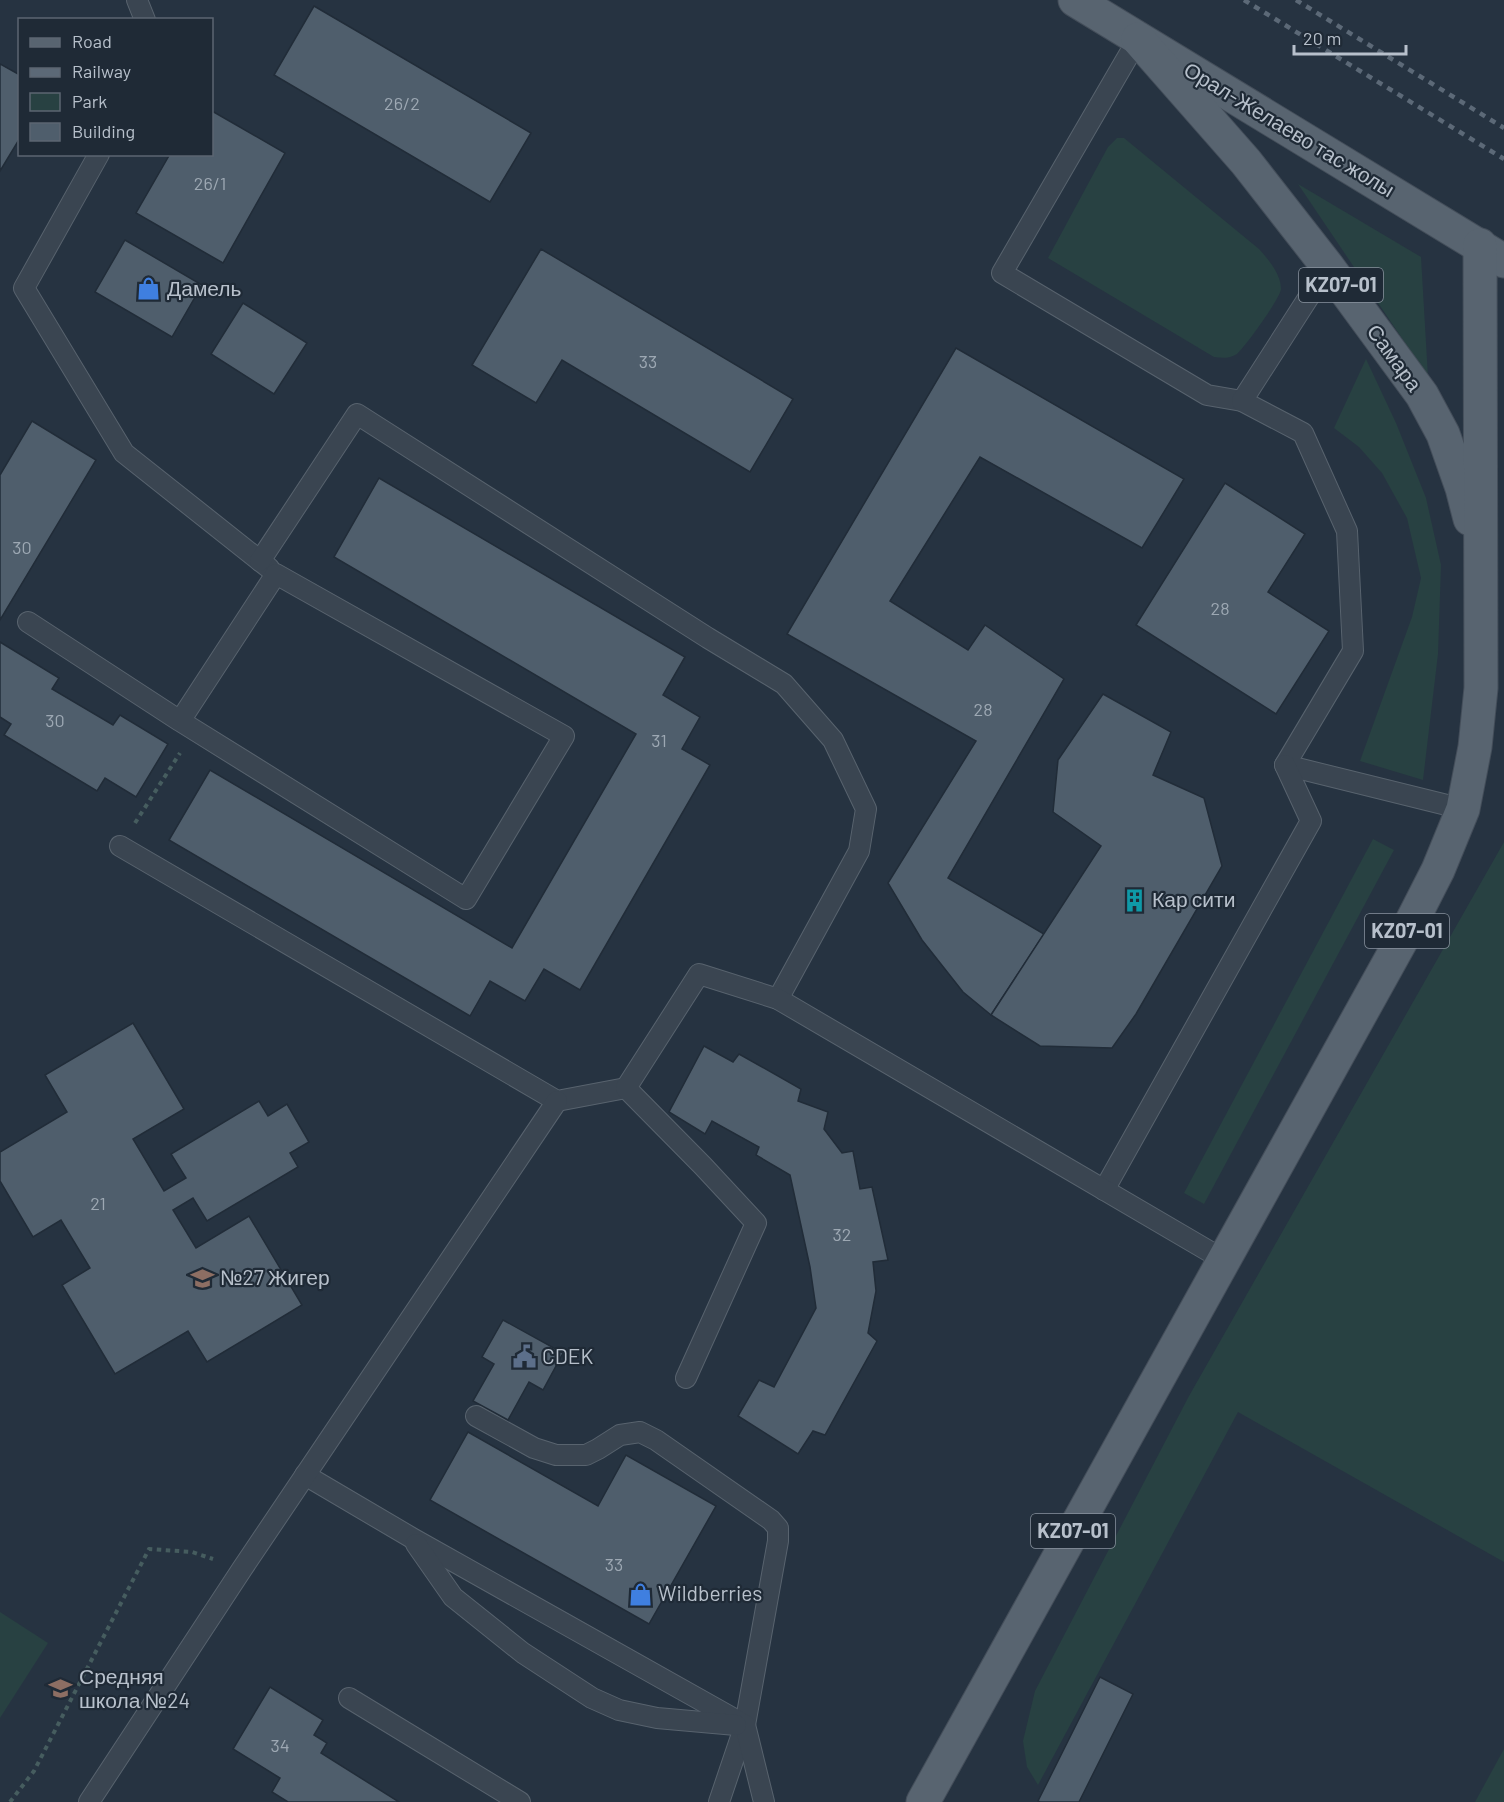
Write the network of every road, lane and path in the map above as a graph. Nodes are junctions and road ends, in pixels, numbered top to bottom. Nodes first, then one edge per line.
1 (137, 0) edge
2 (1075, 0) edge
3 (144, 18) edge
4 (1138, 39) junction
5 (98, 156) edge
6 (1492, 253) edge
7 (1328, 267) junction
8 (1242, 400) junction
9 (1504, 526) edge
10 (260, 561) junction
11 (1482, 568) junction
12 (276, 574) junction
13 (28, 622) dead end
14 (187, 726) junction
15 (1285, 765) junction
16 (1463, 809) junction
17 (120, 846) joint
18 (778, 999) junction
19 (626, 1088) junction
20 (557, 1101) junction
21 (1104, 1190) junction
22 (1224, 1260) junction
23 (686, 1378) dead end
24 (476, 1416) dead end
25 (305, 1475) junction
26 (412, 1538) junction
27 (242, 1569) junction
28 (349, 1698) dead end
29 (744, 1725) junction
30 (10, 1802) edge
31 (89, 1802) edge
32 (520, 1802) edge
33 (719, 1802) edge
34 (764, 1802) edge
35 (923, 1802) edge

1 - 3 lane
2 - 4 main road, Орал-Желаево тас жолы / KZ07-01
4 - 6 main road, Орал-Желаево тас жолы / KZ07-01
4 - 7 main road, Самара / KZ07-01
4 - 8 lane
5 - 10 lane
6 - 11 main road, KZ07-01
7 - 8 lane
7 - 11 main road, Самара / KZ07-01
8 - 15 lane
9 - 11 main road, KZ07-01
10 - 12 lane
10 - 18 lane
11 - 16 main road, KZ07-01
12 - 14 lane
12 - 14 lane
13 - 14 lane
14 - 17 path
15 - 16 lane
15 - 21 lane
16 - 22 main road, KZ07-01
17 - 20 lane
18 - 19 lane
18 - 21 lane
19 - 20 lane
19 - 23 lane
20 - 25 lane
21 - 22 lane
22 - 35 main road, KZ07-01
24 - 29 lane
25 - 26 lane
25 - 27 lane
26 - 29 lane
26 - 29 lane
27 - 30 path
27 - 31 lane
28 - 32 lane
29 - 33 lane
29 - 34 lane

